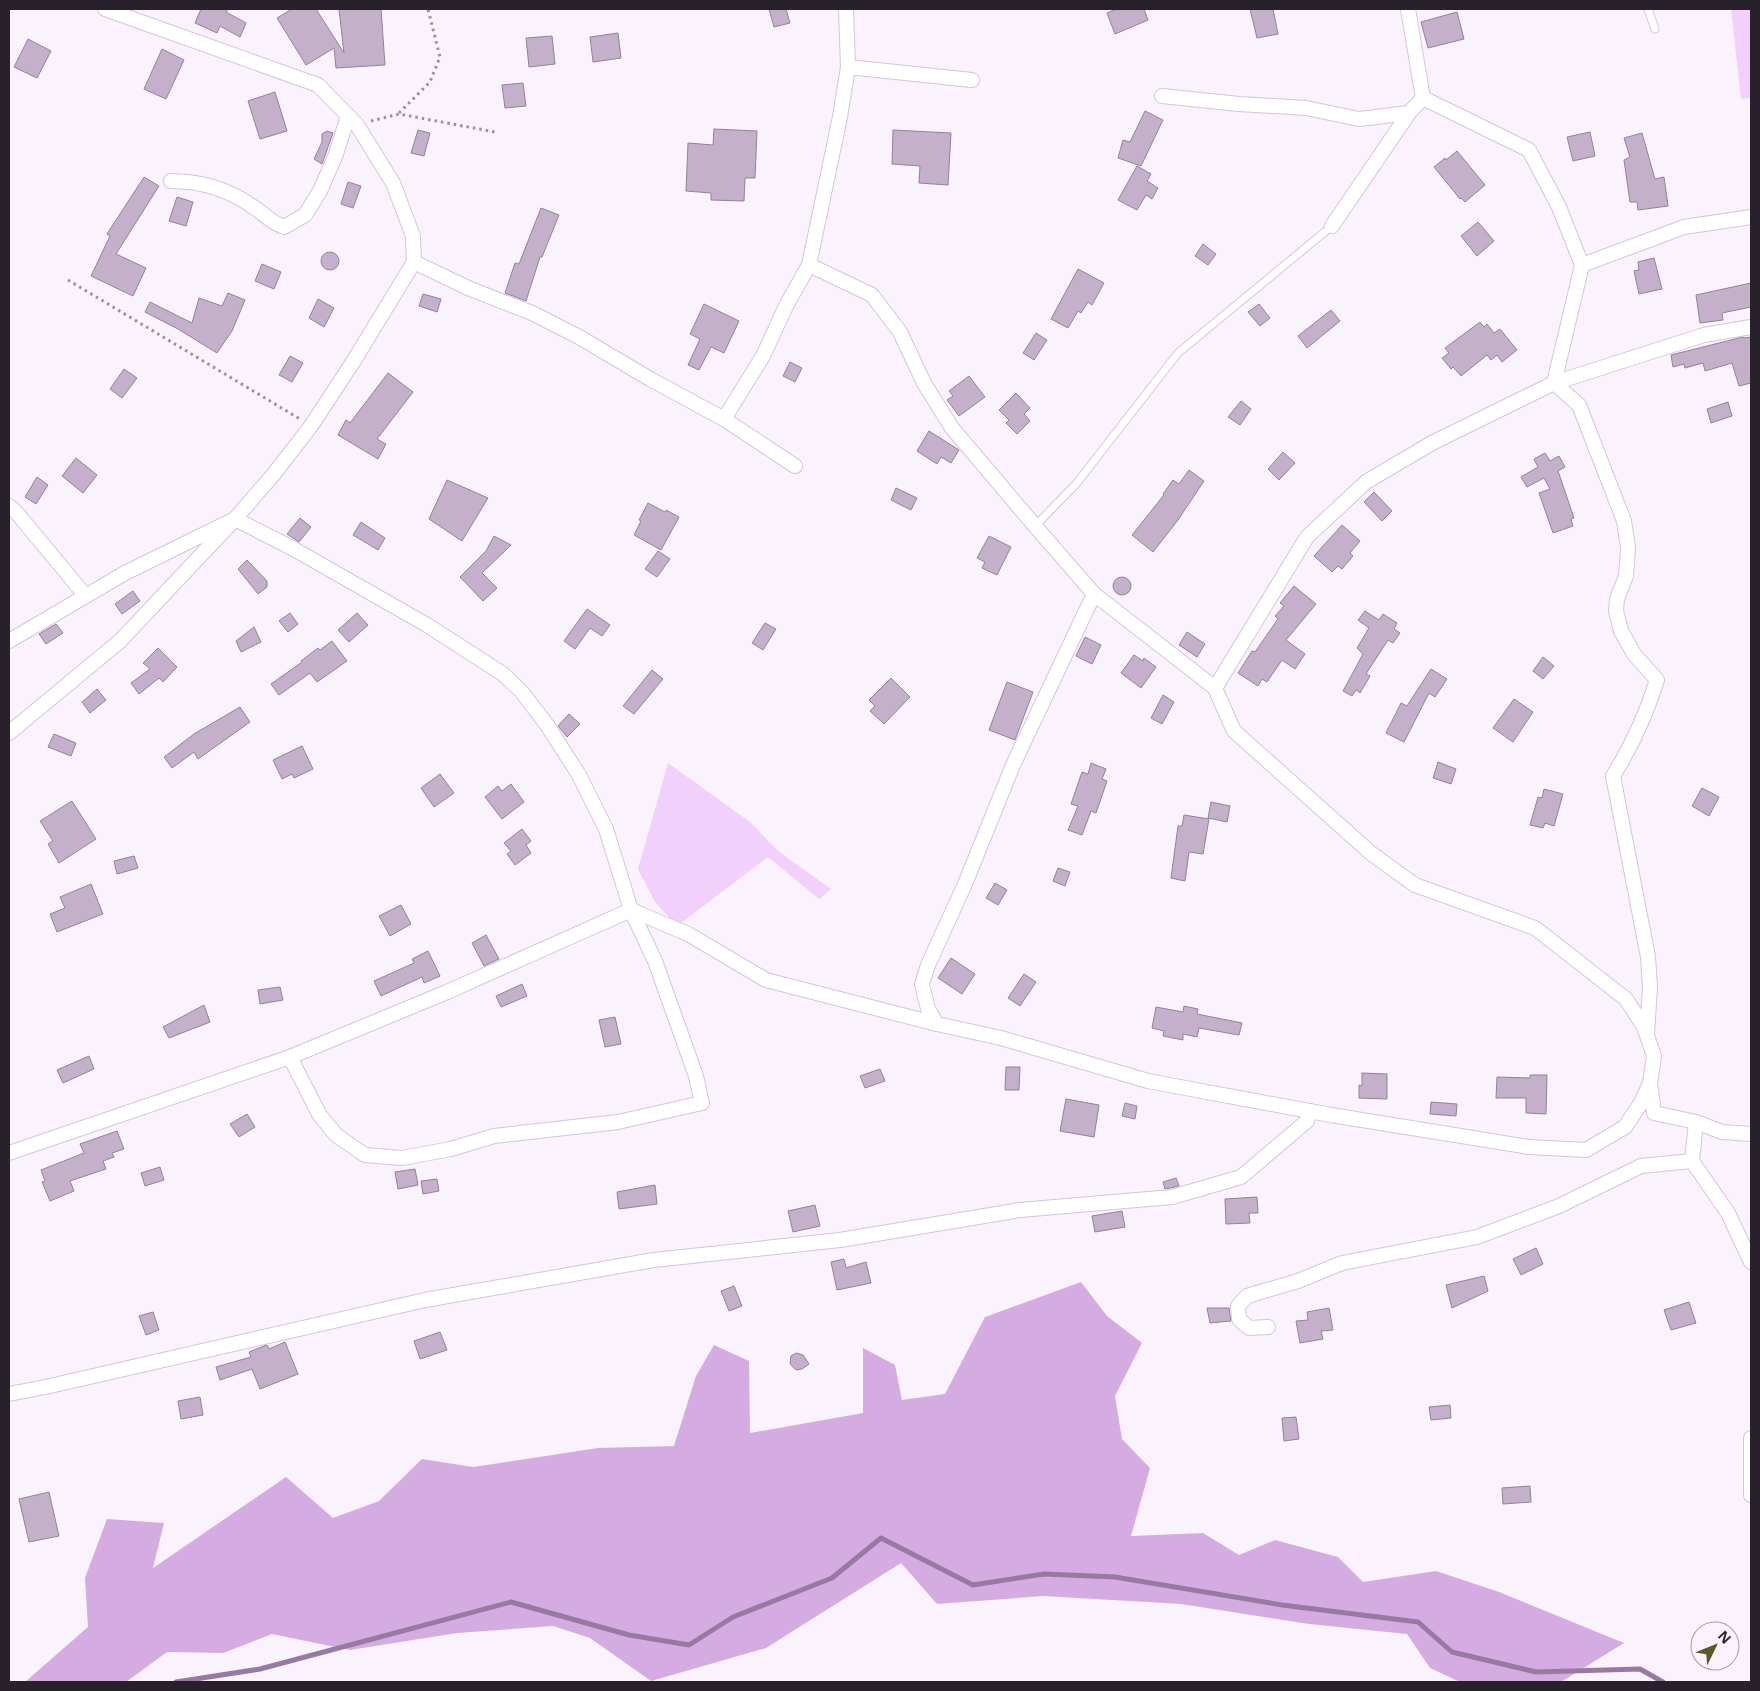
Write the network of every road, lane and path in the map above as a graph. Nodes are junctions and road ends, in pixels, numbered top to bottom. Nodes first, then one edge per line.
1 (105, 9) edge
2 (428, 9) edge
3 (846, 9) edge
4 (1408, 9) edge
5 (1648, 9) edge
6 (1655, 29) dead end
7 (848, 67) junction
8 (972, 80) dead end
9 (1162, 96) dead end
10 (1423, 98) junction
11 (1409, 113) junction
12 (399, 114) junction
13 (352, 121) junction
14 (495, 132) dead end
15 (171, 181) dead end
16 (1751, 217) edge
17 (1332, 226) joint
18 (414, 262) junction
19 (1582, 264) junction
20 (809, 265) junction
21 (68, 280) dead end
22 (1751, 327) edge
23 (1554, 383) junction
24 (724, 419) junction
25 (311, 426) junction
26 (795, 466) dead end
27 (9, 506) edge
28 (235, 518) junction
29 (1035, 526) junction
30 (1094, 594) junction
31 (85, 595) junction
32 (9, 640) edge
33 (1215, 688) junction
34 (9, 733) edge
35 (631, 910) junction
36 (937, 1024) junction
37 (1647, 1035) junction
38 (290, 1057) junction
39 (1650, 1083) junction
40 (1310, 1111) junction
41 (1696, 1122) junction
42 (1751, 1134) edge
43 (9, 1153) edge
44 (1692, 1160) junction
45 (1751, 1262) edge
46 (1268, 1327) dead end
47 (9, 1394) edge
48 (1751, 1438) edge
49 (1751, 1495) edge

1 - 13 street
2 - 12 path
3 - 7 street
4 - 10 street
5 - 6 lane
7 - 8 street
7 - 20 street
9 - 11 street
10 - 11 street
10 - 19 street
11 - 17 street
12 - 13 path
12 - 14 path
13 - 15 street
13 - 18 street
16 - 19 street
17 - 29 lane
18 - 24 street
18 - 25 street
19 - 23 street
20 - 24 street
20 - 29 street
21 - 25 path
22 - 23 street
23 - 33 street
23 - 37 street
24 - 26 street
25 - 28 street
27 - 31 street
28 - 31 street
28 - 34 street
28 - 35 street
29 - 30 street
30 - 33 street
30 - 36 street
31 - 32 street
33 - 37 street
35 - 36 street
35 - 38 street
35 - 38 street
36 - 40 street
37 - 39 street
38 - 43 street
39 - 40 street
39 - 41 street
40 - 47 street
41 - 42 street
41 - 44 street
44 - 45 street
44 - 46 street
48 - 49 street

